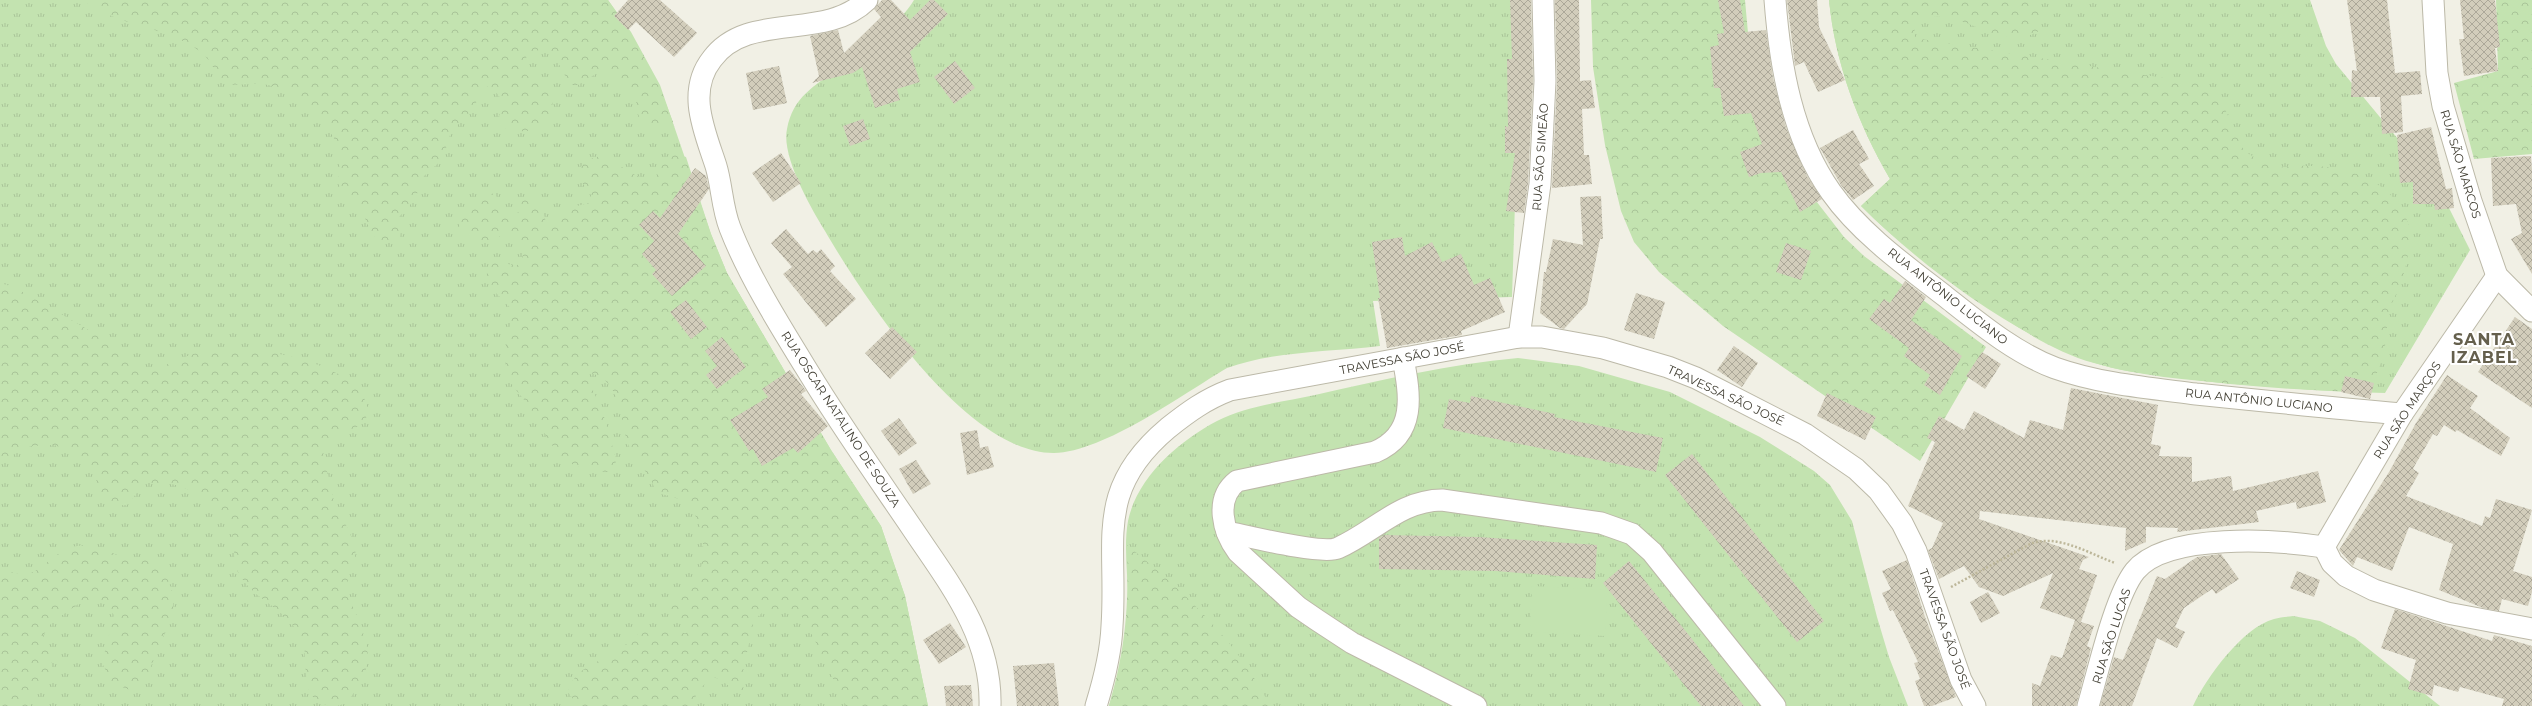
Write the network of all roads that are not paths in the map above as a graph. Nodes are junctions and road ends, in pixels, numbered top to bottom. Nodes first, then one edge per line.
1 (867, 0) edge
2 (1543, 0) edge
3 (1775, 0) edge
4 (2433, 0) edge
5 (2497, 276) junction
6 (2532, 311) edge
7 (1519, 337) junction
8 (1403, 358) junction
9 (2402, 414) junction
10 (1227, 532) junction
11 (2324, 547) junction
12 (2532, 630) edge
13 (990, 706) edge
14 (1096, 706) edge
15 (1476, 706) edge
16 (1774, 706) edge
17 (1975, 706) edge
18 (2088, 706) edge

1 - 13 street, RUA OSCAR NATALINO DE SOUZA
2 - 7 street, RUA SÃO SIMEÃO
3 - 9 street, RUA ANTÔNIO LUCIANO
4 - 5 street, RUA SÃO MARCOS
5 - 6 street, RUA SÃO MARCOS
5 - 9 street, RUA SÃO MARÇOS
7 - 8 street, TRAVESSA SÃO JOSÉ
7 - 17 street, TRAVESSA SÃO JOSÉ
8 - 10 street
8 - 14 street, TRAVESSA SÃO JOSÉ
9 - 11 street, RUA SÃO MARÇOS
10 - 15 street
10 - 16 street
11 - 12 street
11 - 18 street, RUA SÃO LUCAS

